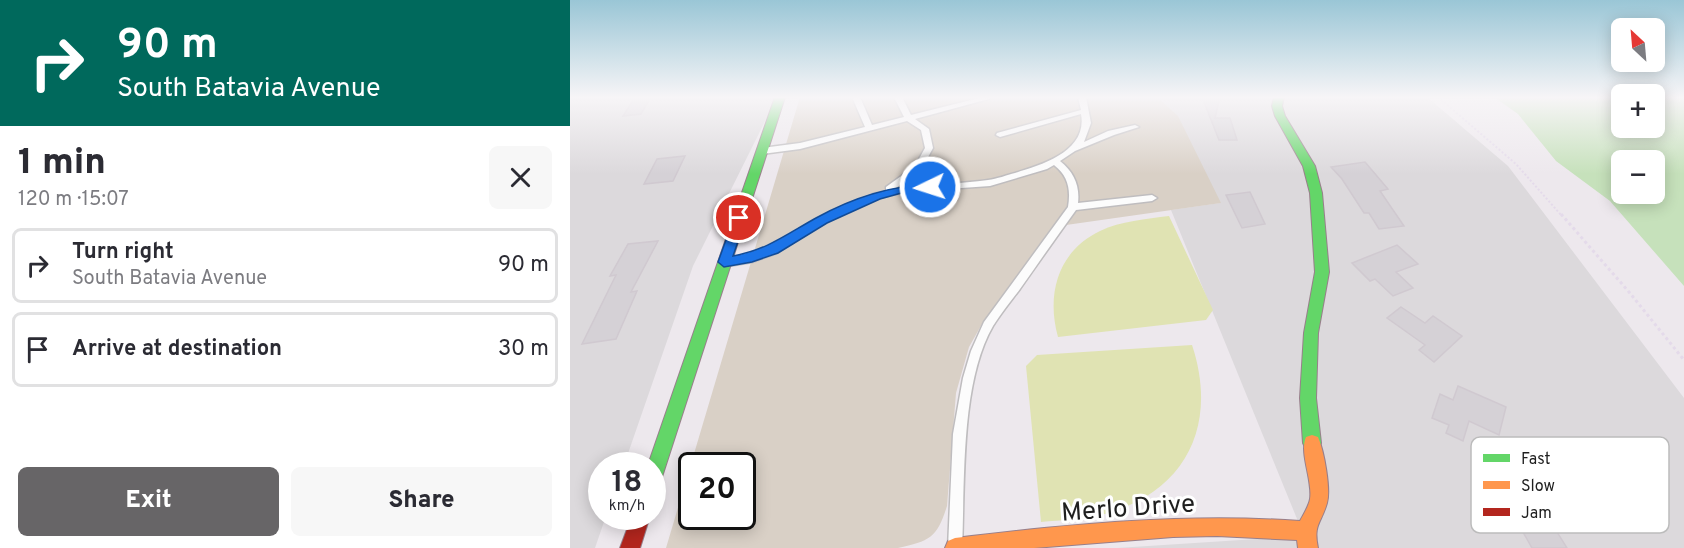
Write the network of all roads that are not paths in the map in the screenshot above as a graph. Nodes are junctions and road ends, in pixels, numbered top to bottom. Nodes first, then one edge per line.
1 (771, 123) edge
2 (868, 123) edge
3 (891, 123) edge
4 (915, 123) edge
5 (1044, 123) edge
6 (1087, 123) joint
7 (1284, 123) edge
8 (1135, 127) dead end
9 (870, 128) junction
10 (1111, 134) junction
11 (1000, 135) dead end
12 (761, 151) junction
13 (1070, 152) junction
14 (1055, 162) junction
15 (918, 168) junction
16 (930, 187) junction
17 (876, 196) junction
18 (1152, 198) dead end
19 (1073, 207) junction
20 (724, 262) junction
21 (661, 452) edge
22 (636, 530) edge
23 (1305, 531) junction
24 (630, 548) edge
25 (955, 548) edge
26 (1308, 548) edge

1 - 12 street
2 - 9 lane
3 - 9 lane
4 - 15 lane
5 - 11 lane
6 - 10 lane
6 - 13 lane
7 - 23 street
8 - 10 lane
9 - 12 lane
10 - 13 lane
12 - 20 street
13 - 14 lane
14 - 16 lane
14 - 19 lane
15 - 16 lane
15 - 17 lane
16 - 17 lane
17 - 20 lane
18 - 19 lane
19 - 25 lane
20 - 21 street
22 - 24 street
23 - 25 street, Merlo Drive
23 - 26 street

